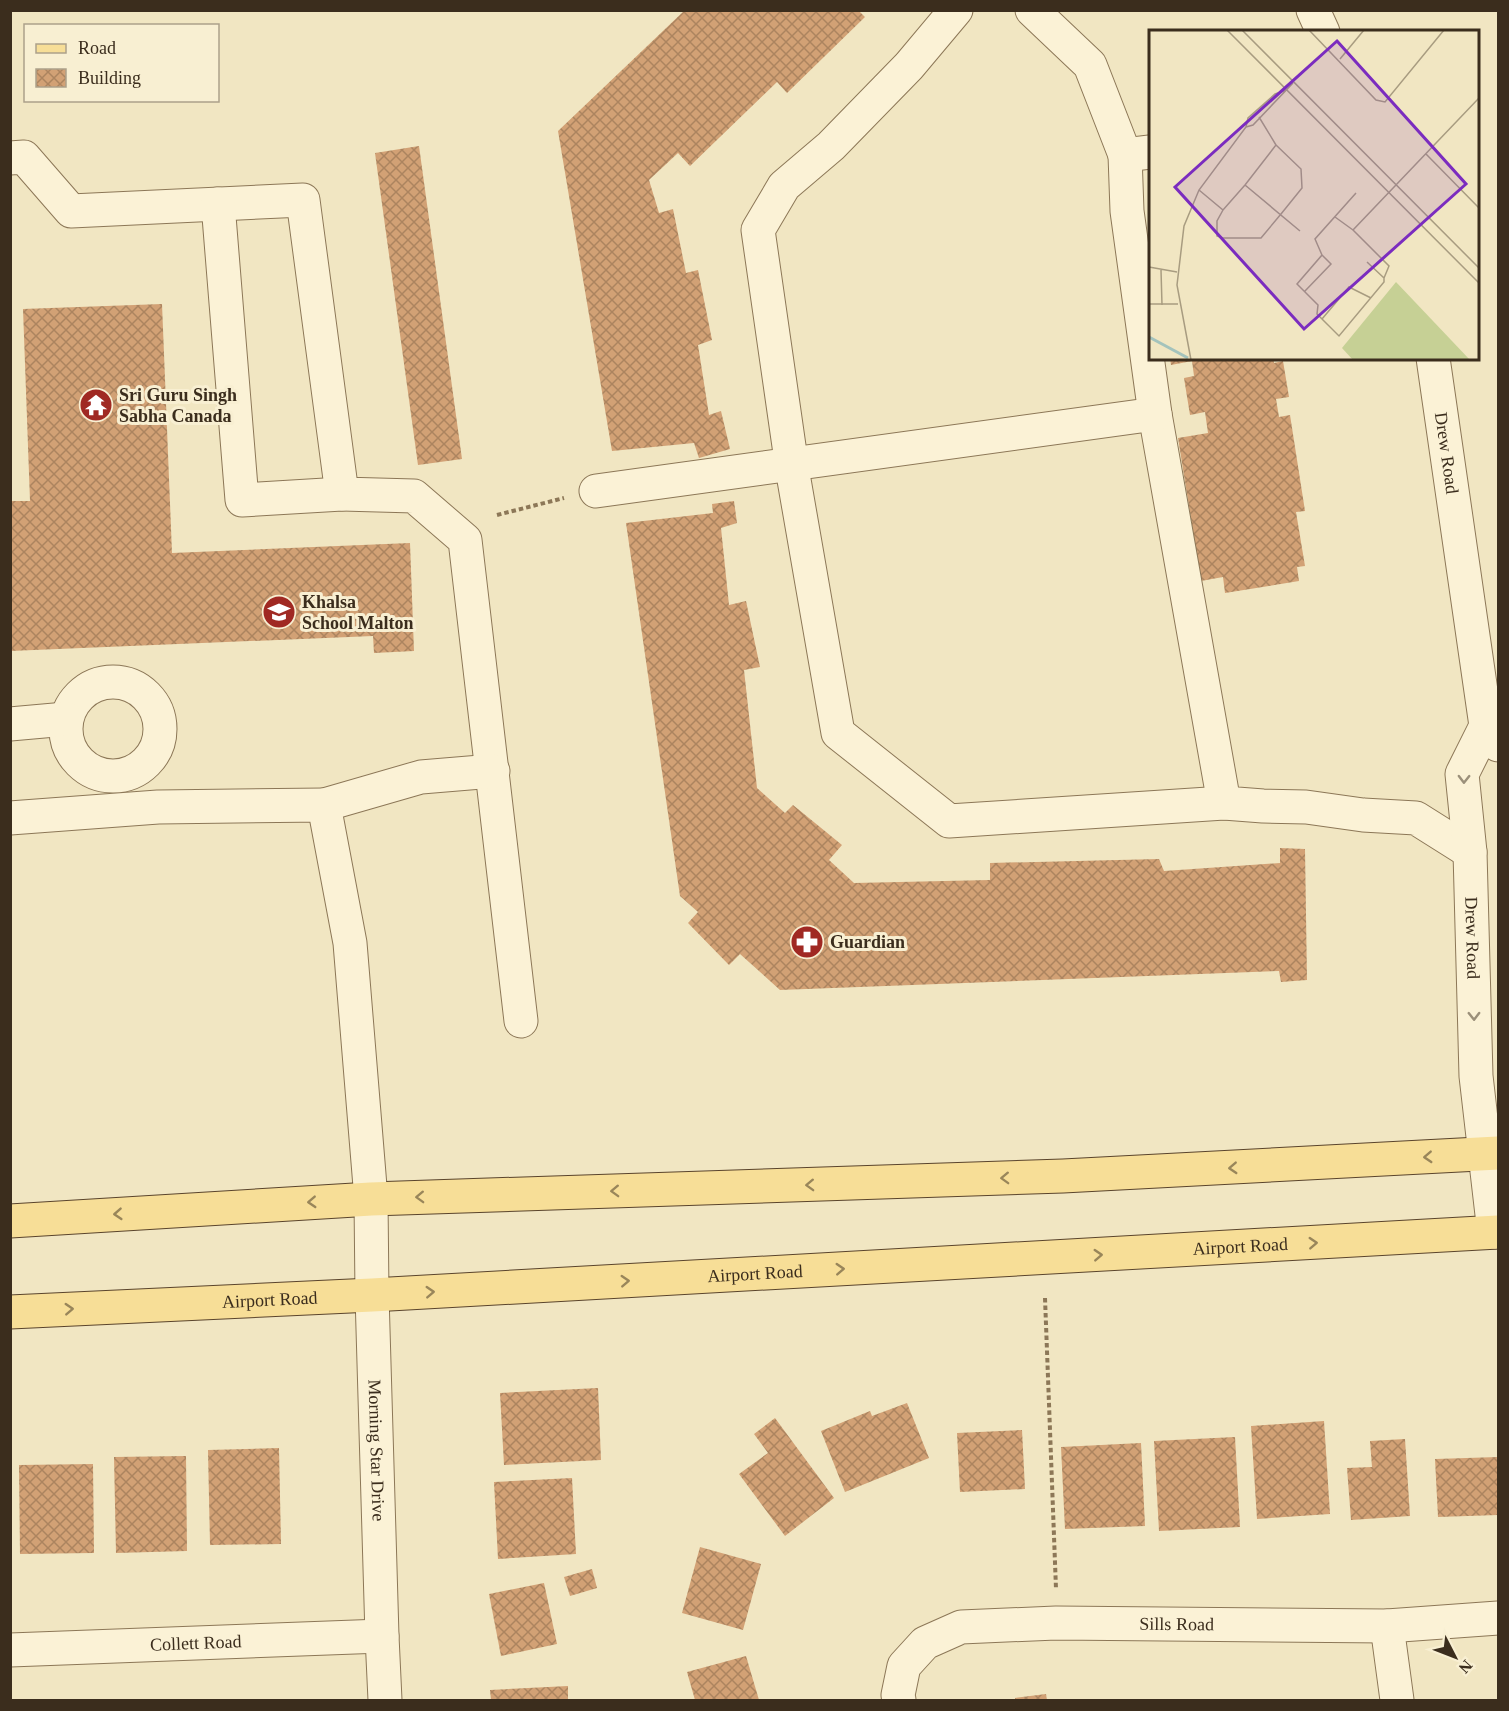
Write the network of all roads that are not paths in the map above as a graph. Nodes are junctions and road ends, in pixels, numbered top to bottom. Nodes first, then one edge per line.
1 (956, 10) edge
2 (1032, 10) edge
3 (1313, 10) edge
4 (1322, 30) edge
5 (1138, 154) edge
6 (10, 158) edge
7 (218, 204) junction
8 (1433, 360) edge
9 (1155, 414) junction
10 (792, 464) junction
11 (596, 490) road end
12 (342, 494) junction
13 (66, 719) junction
14 (10, 724) edge
15 (1492, 735) edge
16 (493, 771) junction
17 (135, 772) junction
18 (1224, 803) junction
19 (324, 805) junction
20 (158, 807) junction
21 (10, 818) edge
22 (1470, 852) junction
23 (521, 1022) dead end
24 (1494, 1145) edge
25 (371, 1199) junction
26 (10, 1221) edge
27 (1496, 1232) edge
28 (372, 1295) junction
29 (10, 1312) edge
30 (1498, 1618) edge
31 (1386, 1626) junction
32 (382, 1636) junction
33 (10, 1650) edge
34 (385, 1701) edge
35 (899, 1701) edge
36 (1397, 1701) edge

1 - 10 street
2 - 5 street
3 - 4 street
5 - 9 street
6 - 7 street
7 - 12 street
7 - 12 street
8 - 15 street, Drew Road
9 - 10 street
9 - 18 street
10 - 11 street
10 - 18 street
12 - 16 street
13 - 14 street
13 - 17 street
13 - 17 street
15 -> 22 street, Drew Road
16 - 19 street
16 - 23 street
17 - 20 street
18 - 22 street
19 - 20 street
19 - 25 street, Morning Star Drive
20 - 21 street
22 -> 24 street, Drew Road
24 -> 25 main road
24 - 27 street, Drew Road
25 -> 26 main road
25 - 28 street, Morning Star Drive
28 -> 27 main road, Airport Road
29 -> 28 main road, Airport Road
28 - 32 street, Morning Star Drive
30 - 31 street, Sills Road
31 - 35 street, Sills Road
31 - 36 street
32 - 33 street, Collett Road
32 - 34 street, Morning Star Drive

